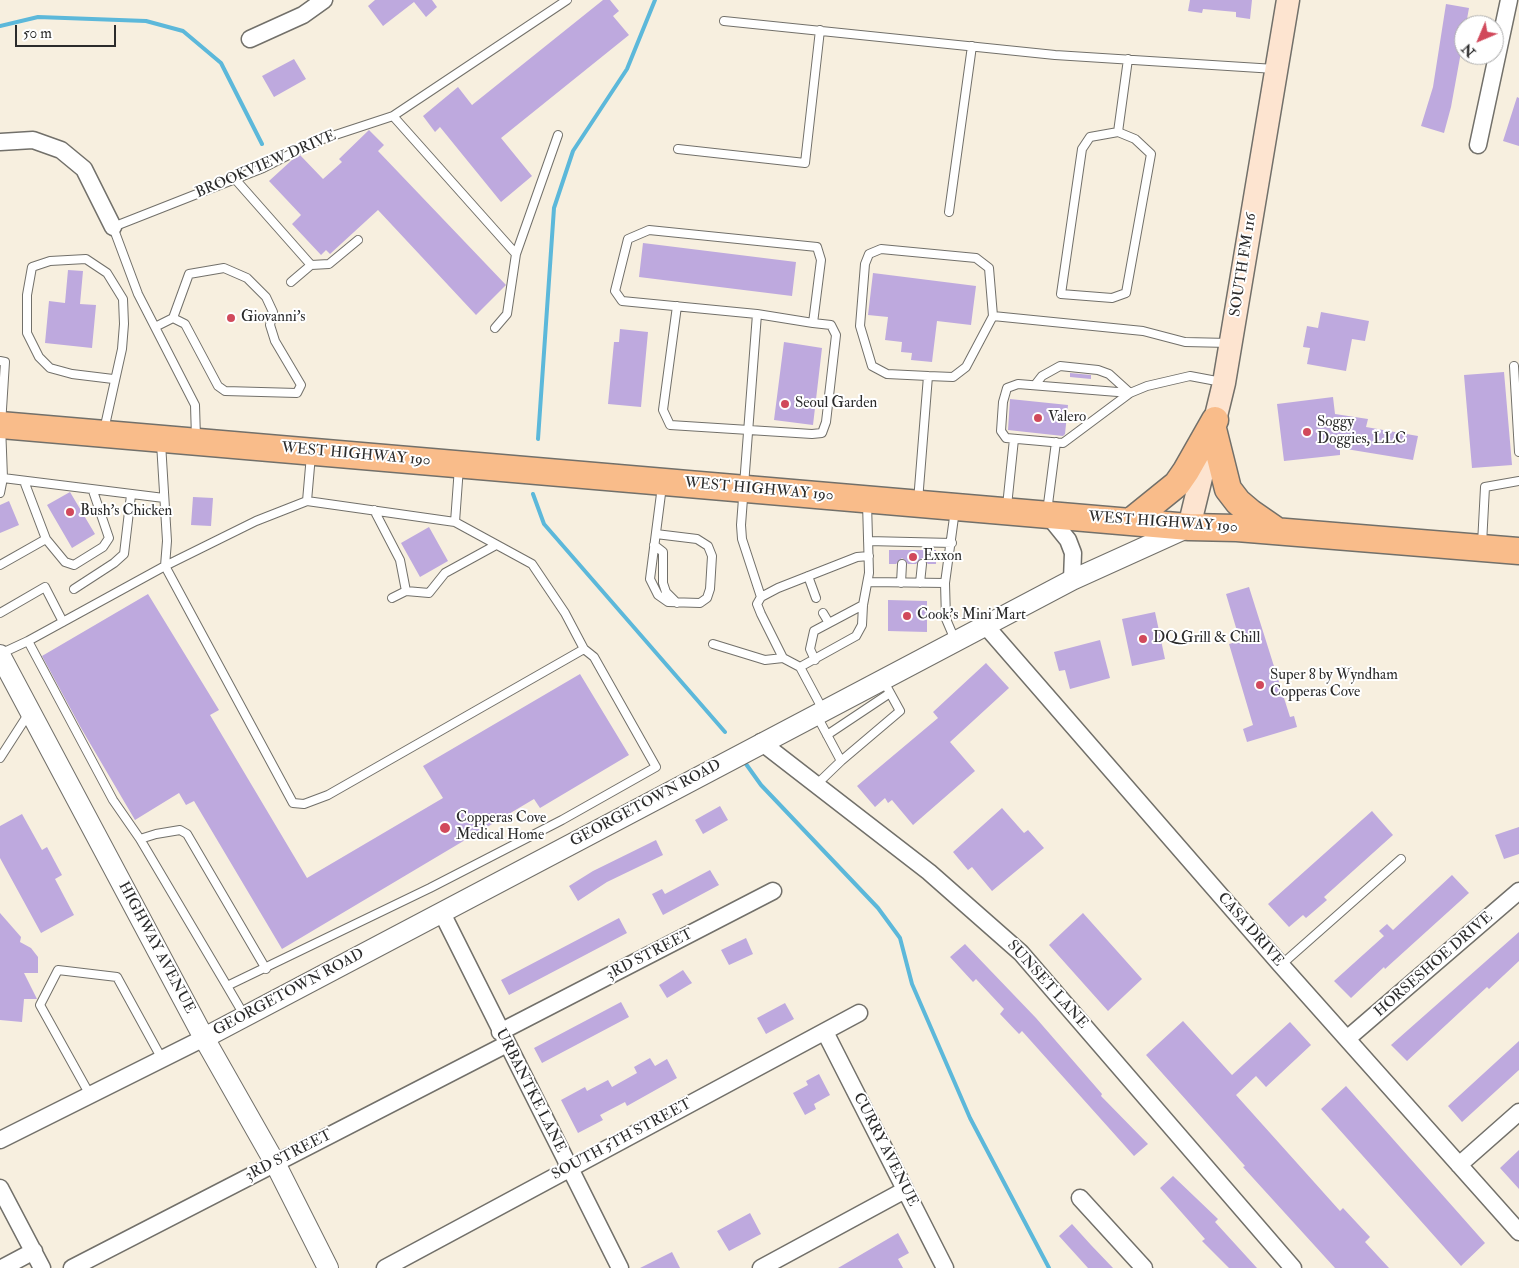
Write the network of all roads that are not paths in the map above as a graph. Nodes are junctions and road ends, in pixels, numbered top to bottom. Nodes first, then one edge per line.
1 (324, 0) edge
2 (567, 0) edge
3 (1288, 0) edge
4 (1509, 0) edge
5 (724, 21) dead end
6 (820, 30) junction
7 (250, 39) dead end
8 (972, 46) junction
9 (1128, 59) junction
10 (1275, 69) junction
11 (393, 116) junction
12 (1118, 132) junction
13 (558, 135) dead end
14 (0, 142) edge
15 (1478, 146) dead end
16 (678, 149) dead end
17 (235, 180) junction
18 (948, 212) dead end
19 (113, 227) junction
20 (358, 240) dead end
21 (516, 254) junction
22 (311, 265) junction
23 (291, 282) dead end
24 (677, 306) junction
25 (757, 314) junction
26 (993, 316) junction
27 (173, 318) junction
28 (813, 323) junction
29 (155, 327) junction
30 (495, 328) dead end
31 (1231, 343) junction
32 (0, 361) edge
33 (1514, 366) dead end
34 (928, 376) junction
35 (113, 379) junction
36 (1224, 383) junction
37 (1035, 385) junction
38 (1130, 393) junction
39 (1214, 424) junction
40 (0, 425) edge
41 (747, 430) junction
42 (103, 434) junction
43 (161, 439) junction
44 (1014, 439) junction
45 (196, 442) junction
46 (1056, 442) junction
47 (311, 452) junction
48 (1519, 452) edge
49 (459, 464) junction
50 (1, 469) edge
51 (3, 478) junction
52 (24, 481) junction
53 (1519, 481) edge
54 (662, 482) junction
55 (742, 488) junction
56 (94, 491) junction
57 (0, 493) edge
58 (131, 495) junction
59 (164, 498) junction
60 (867, 499) junction
61 (307, 501) junction
62 (918, 503) junction
63 (955, 508) junction
64 (374, 510) junction
65 (1007, 511) junction
66 (1047, 514) junction
67 (455, 522) junction
68 (1130, 522) junction
69 (1189, 527) junction
70 (1278, 531) junction
71 (656, 534) junction
72 (46, 539) junction
73 (902, 540) junction
74 (868, 541) junction
75 (922, 541) junction
76 (952, 543) junction
77 (496, 544) junction
78 (654, 545) junction
79 (1482, 548) junction
80 (902, 550) dead end
81 (923, 550) dead end
82 (1519, 551) edge
83 (868, 556) junction
84 (902, 564) dead end
85 (922, 564) dead end
86 (0, 565) edge
87 (165, 566) junction
88 (808, 576) junction
89 (1072, 580) junction
90 (869, 582) junction
91 (901, 583) junction
92 (920, 583) junction
93 (945, 583) junction
94 (74, 590) dead end
95 (406, 591) junction
96 (761, 597) junction
97 (392, 598) dead end
98 (816, 598) dead end
99 (677, 603) junction
100 (863, 605) junction
101 (0, 613) edge
102 (823, 613) dead end
103 (63, 622) junction
104 (828, 623) junction
105 (985, 625) junction
106 (28, 640) junction
107 (955, 640) junction
108 (713, 644) dead end
109 (584, 649) junction
110 (0, 655) edge
111 (783, 658) junction
112 (815, 660) junction
113 (800, 667) junction
114 (886, 686) junction
115 (30, 712) junction
116 (819, 712) junction
117 (827, 735) junction
118 (761, 742) junction
119 (0, 758) edge
120 (840, 761) junction
121 (816, 785) junction
122 (140, 839) junction
123 (1400, 859) dead end
124 (773, 891) dead end
125 (1519, 891) edge
126 (442, 913) junction
127 (1281, 965) junction
128 (266, 969) junction
129 (227, 986) junction
130 (859, 1013) dead end
131 (244, 1016) junction
132 (825, 1032) junction
133 (204, 1038) junction
134 (503, 1038) junction
135 (1348, 1038) junction
136 (162, 1059) junction
137 (90, 1095) junction
138 (1519, 1112) edge
139 (0, 1140) edge
140 (275, 1163) junction
141 (1458, 1165) junction
142 (570, 1168) junction
143 (0, 1188) edge
144 (905, 1190) junction
145 (1080, 1198) dead end
146 (1519, 1232) edge
147 (34, 1252) junction
148 (2, 1268) edge
149 (42, 1268) edge
150 (72, 1268) edge
151 (328, 1268) edge
152 (385, 1268) edge
153 (620, 1268) edge
154 (761, 1268) edge
155 (945, 1268) edge
156 (1144, 1268) edge
157 (1293, 1268) edge

1 - 7 street
2 - 11 lane, BROOKVIEW DRIVE
3 - 10 main road, SOUTH FM 116
4 - 15 street
5 - 6 lane
6 - 8 lane
6 - 16 lane
8 - 9 lane
8 - 18 lane
9 - 10 lane
9 - 12 lane
10 - 31 main road, SOUTH FM 116
11 - 17 lane, BROOKVIEW DRIVE
11 - 21 lane
12 - 12 lane
13 - 21 lane
14 - 19 street
17 - 19 lane, BROOKVIEW DRIVE
17 - 22 lane
19 - 29 lane
20 - 22 lane
21 - 30 lane
22 - 23 lane
24 - 25 lane
24 - 28 lane
24 - 41 lane
25 - 28 lane
25 - 41 lane
26 - 31 lane
26 - 34 lane
26 - 34 lane
27 - 27 lane
27 - 29 lane
28 - 41 lane
29 - 45 lane
31 - 36 main road, SOUTH FM 116
32 - 40 lane
33 - 48 lane
34 - 62 lane
35 - 35 lane
35 - 42 lane
36 - 38 lane
36 - 39 main road, SOUTH FM 116
37 - 38 lane
37 - 38 lane
37 - 44 lane
38 - 46 lane
39 - 68 main road
39 - 69 main road, SOUTH FM 116
39 - 70 main road
40 - 42 main road, WEST HIGHWAY 190
40 - 50 lane
41 - 55 lane
42 - 43 main road, WEST HIGHWAY 190
43 - 45 main road, WEST HIGHWAY 190
43 - 59 lane
44 - 46 lane
44 - 65 lane
45 - 47 main road, WEST HIGHWAY 190
46 - 66 lane
47 - 49 main road, WEST HIGHWAY 190
47 - 61 lane
49 - 54 main road, WEST HIGHWAY 190
49 - 67 lane
50 - 51 lane
51 - 52 lane
51 - 57 lane
52 - 56 lane
52 - 72 lane
53 - 79 lane
54 - 55 main road, WEST HIGHWAY 190
54 - 71 lane
55 - 60 main road, WEST HIGHWAY 190
55 - 96 lane
56 - 58 lane
56 - 72 lane
58 - 59 lane
58 - 94 lane
59 - 87 lane
60 - 62 main road, WEST HIGHWAY 190
60 - 74 lane
61 - 64 lane
61 - 87 lane
62 - 63 main road, WEST HIGHWAY 190
63 - 65 main road, WEST HIGHWAY 190
63 - 76 lane
64 - 67 lane
64 - 95 lane
65 - 66 main road, WEST HIGHWAY 190
66 - 68 main road, WEST HIGHWAY 190
66 - 89 street
67 - 77 lane
68 - 69 main road, WEST HIGHWAY 190
69 - 70 main road, WEST HIGHWAY 190
69 - 89 street, GEORGETOWN ROAD
70 - 79 main road, WEST HIGHWAY 190
71 - 78 lane
71 - 99 lane
72 - 86 lane
73 - 74 lane
73 - 75 lane
73 - 80 lane
74 - 83 lane
75 - 76 lane
75 - 81 lane
76 - 93 lane
77 - 95 lane
77 - 109 lane
78 - 99 lane
78 - 99 lane
79 - 82 main road, WEST HIGHWAY 190
83 - 88 lane
83 - 90 lane
84 - 91 lane
85 - 92 lane
87 - 103 lane
87 - 109 lane
88 - 96 lane
88 - 98 lane
89 - 105 street, GEORGETOWN ROAD
90 - 91 lane
90 - 100 lane
91 - 92 lane
92 - 93 lane
93 - 107 lane
95 - 97 lane
96 - 111 lane
100 - 104 lane
100 - 112 lane
101 - 103 lane
102 - 104 lane
103 - 106 lane
104 - 112 lane
105 - 107 street, GEORGETOWN ROAD
105 - 127 street, CASA DRIVE
106 - 110 lane
106 - 122 lane
107 - 114 street, GEORGETOWN ROAD
108 - 111 lane
109 - 128 lane
110 - 115 street, HIGHWAY AVENUE
111 - 113 lane
112 - 113 lane
113 - 116 lane
114 - 116 street, GEORGETOWN ROAD
114 - 117 lane
114 - 120 lane
115 - 119 lane
115 - 133 street, HIGHWAY AVENUE
116 - 117 lane
116 - 118 street, GEORGETOWN ROAD
117 - 120 lane
118 - 121 street, SUNSET LANE
118 - 126 street, GEORGETOWN ROAD
120 - 121 lane
121 - 157 street, SUNSET LANE
122 - 128 lane
122 - 129 lane
123 - 127 lane
124 - 134 street, 3RD STREET
125 - 135 street, HORSESHOE DRIVE
126 - 131 street, GEORGETOWN ROAD
126 - 134 street, URBANTKE LANE
127 - 135 street, CASA DRIVE
128 - 129 lane
129 - 131 lane
130 - 132 street, SOUTH 5TH STREET
131 - 133 street, GEORGETOWN ROAD
132 - 142 street, SOUTH 5TH STREET
132 - 144 street, CURRY AVENUE
133 - 136 street, GEORGETOWN ROAD
133 - 140 street, HIGHWAY AVENUE
134 - 140 street, 3RD STREET
134 - 142 street, URBANTKE LANE
135 - 141 street, CASA DRIVE
136 - 137 street, GEORGETOWN ROAD
136 - 137 lane
137 - 139 street, GEORGETOWN ROAD
138 - 141 street
140 - 150 street, 3RD STREET
140 - 151 street, HIGHWAY AVENUE
141 - 146 street, CASA DRIVE
142 - 152 street, SOUTH 5TH STREET
142 - 153 street, URBANTKE LANE
143 - 147 street
144 - 154 street
144 - 155 street, CURRY AVENUE
145 - 156 street
147 - 148 street
147 - 149 street

